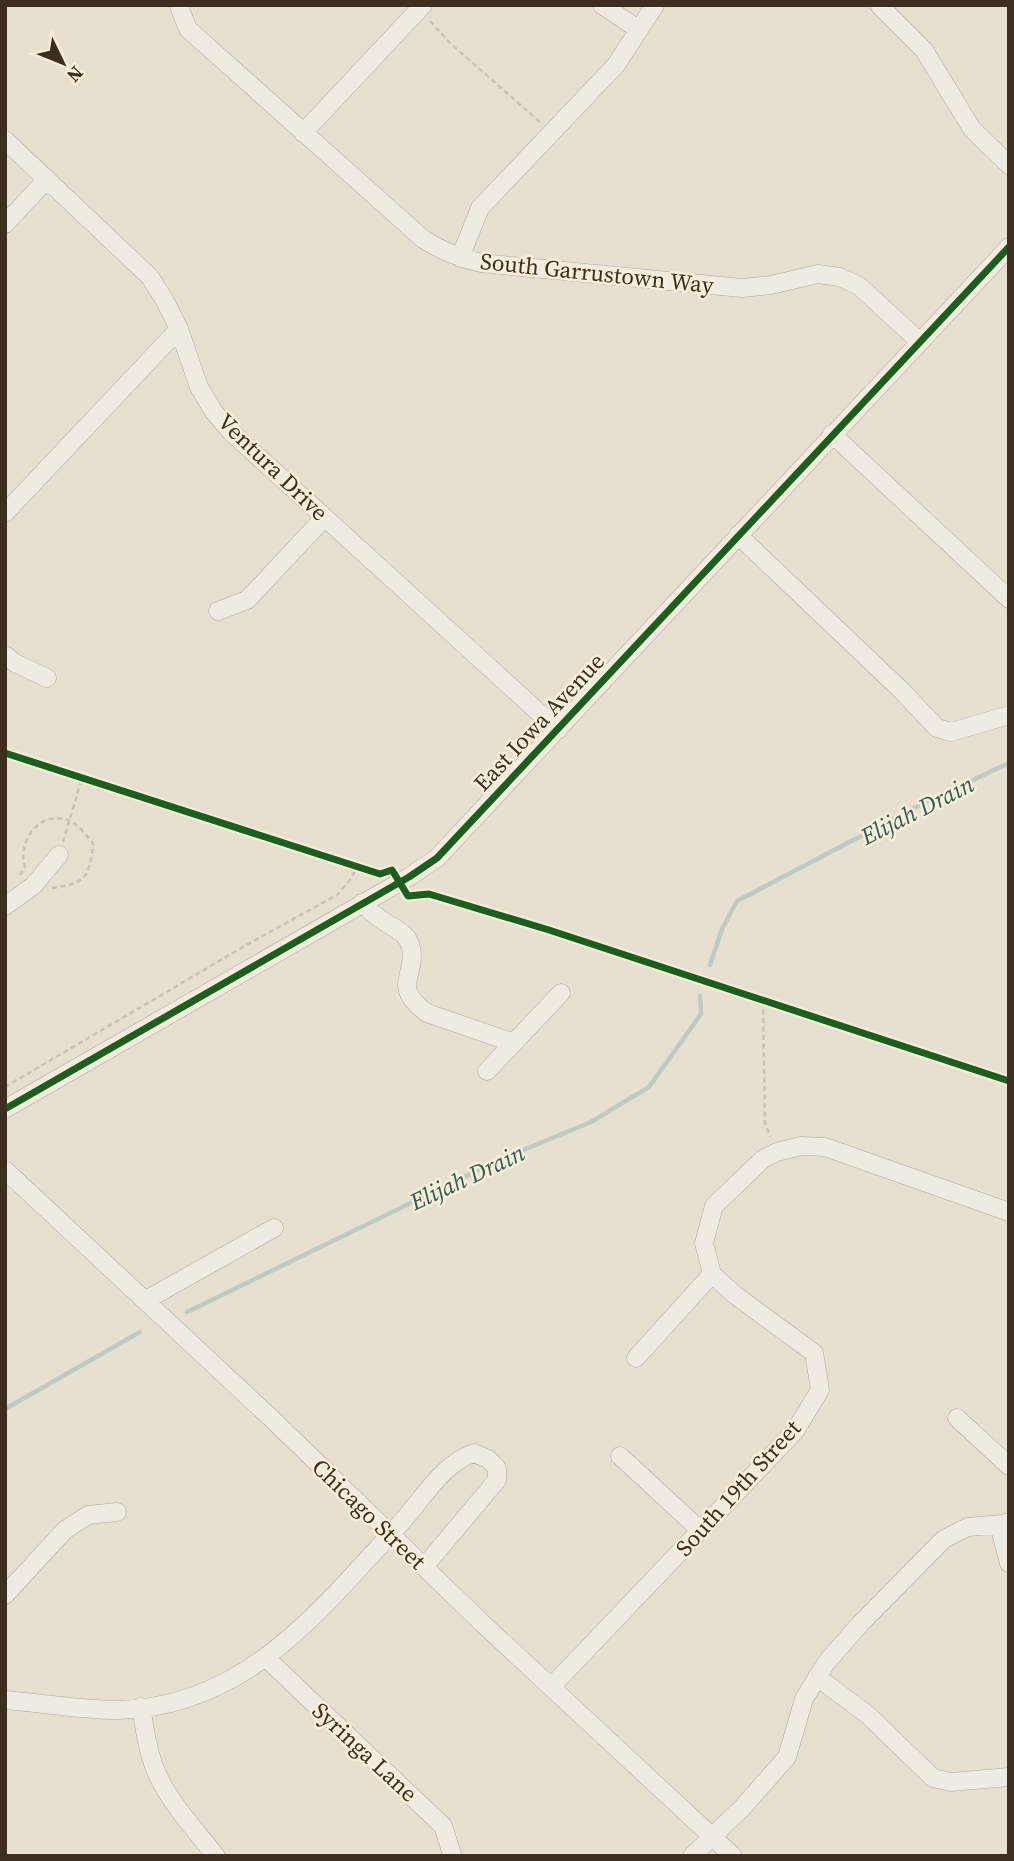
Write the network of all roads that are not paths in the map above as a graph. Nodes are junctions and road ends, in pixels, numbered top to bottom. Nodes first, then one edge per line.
1 (602, 5) edge
2 (655, 5) edge
3 (879, 5) edge
4 (181, 7) edge
5 (421, 7) edge
6 (638, 30) junction
7 (303, 133) junction
8 (5, 140) edge
9 (1009, 165) edge
10 (47, 179) junction
11 (5, 223) edge
12 (1009, 247) edge
13 (460, 258) junction
14 (178, 329) junction
15 (920, 342) junction
16 (832, 435) junction
17 (5, 513) edge
18 (324, 518) junction
19 (738, 535) junction
20 (1009, 599) edge
21 (218, 611) dead end
22 (5, 655) edge
23 (47, 678) dead end
24 (1009, 715) edge
25 (558, 730) junction
26 (59, 856) road end
27 (362, 903) junction
28 (5, 906) edge
29 (561, 993) dead end
30 (514, 1043) junction
31 (487, 1071) dead end
32 (5, 1109) edge
33 (5, 1170) edge
34 (1009, 1212) edge
35 (274, 1228) dead end
36 (712, 1274) junction
37 (146, 1300) junction
38 (636, 1358) dead end
39 (957, 1418) dead end
40 (620, 1456) dead end
41 (1009, 1466) edge
42 (117, 1512) dead end
43 (1004, 1523) edge
44 (700, 1530) junction
45 (390, 1535) junction
46 (1009, 1563) edge
47 (424, 1567) junction
48 (5, 1595) edge
49 (266, 1658) junction
50 (817, 1677) junction
51 (552, 1686) junction
52 (5, 1700) edge
53 (141, 1707) junction
54 (1009, 1777) edge
55 (713, 1836) junction
56 (452, 1854) edge
57 (216, 1856) edge
58 (692, 1856) edge
59 (733, 1856) edge

1 - 6 street
2 - 6 street
3 - 9 street
4 - 7 street, South Garrustown Way
5 - 7 street
6 - 13 street
7 - 13 street, South Garrustown Way
8 - 10 street, Ventura Drive
10 - 11 street
10 - 14 street, Ventura Drive
12 - 15 street, East Iowa Avenue
13 - 15 street, South Garrustown Way
14 - 17 street
14 - 18 street, Ventura Drive
15 - 16 street, East Iowa Avenue
16 - 19 street, East Iowa Avenue
16 - 20 street
18 - 21 street
18 - 25 street, Ventura Drive
19 - 24 street
19 - 25 street, East Iowa Avenue
22 - 23 street
25 - 27 street, East Iowa Avenue
26 - 28 street
27 - 30 street
27 - 32 street, East Iowa Avenue
29 - 30 street
30 - 31 street
33 - 37 street, Chicago Street
34 - 36 street
35 - 37 street
36 - 38 street
36 - 44 street, South 19th Street
37 - 45 street, Chicago Street
39 - 41 street
40 - 44 street
42 - 48 street
43 - 46 street
43 - 50 street
44 - 51 street, South 19th Street
45 - 47 street, Chicago Street
45 - 47 street
45 - 49 street
47 - 51 street, Chicago Street
49 - 53 street
49 - 56 street, Syringa Lane
50 - 54 street
50 - 55 street
51 - 55 street, Chicago Street
52 - 53 street
53 - 57 street
55 - 58 street
55 - 59 street, Chicago Street

